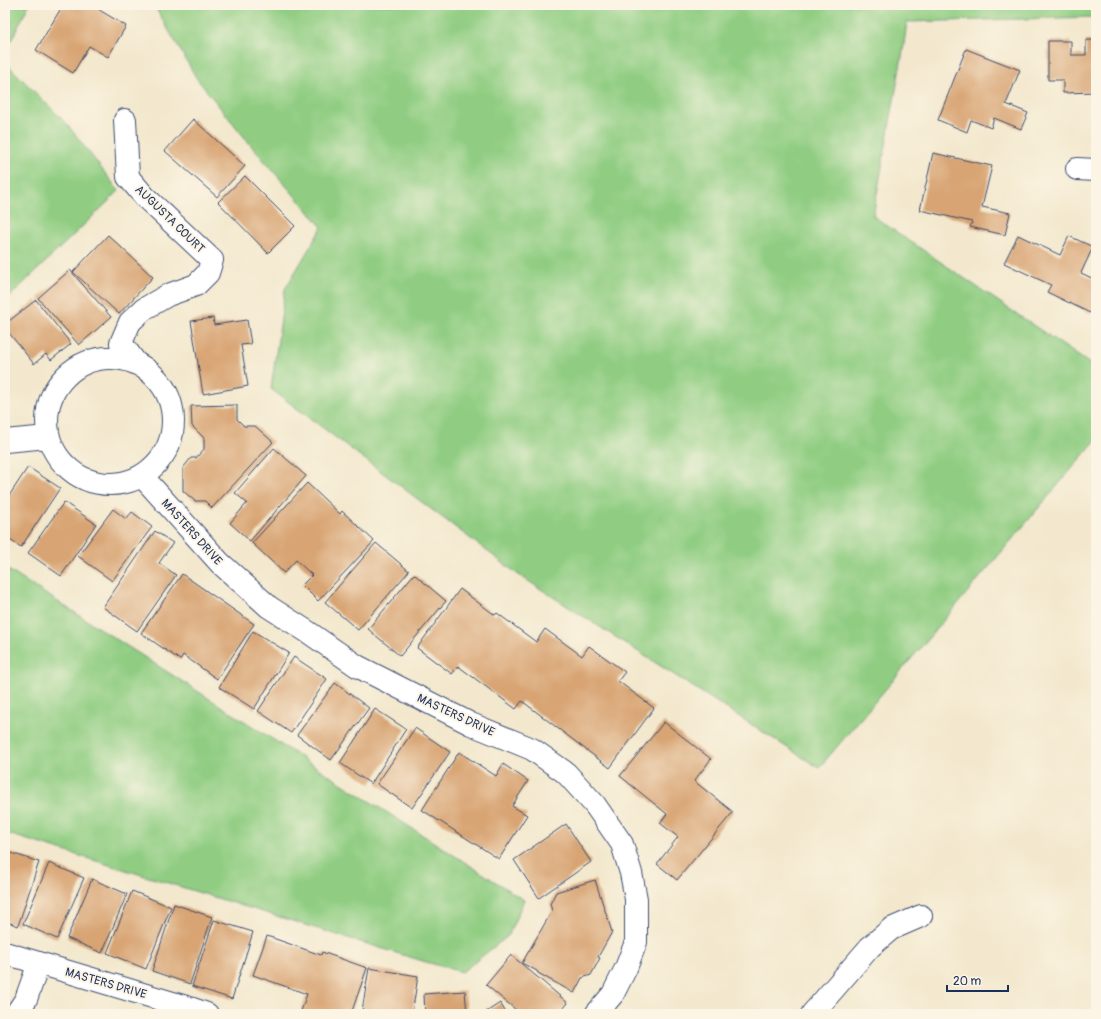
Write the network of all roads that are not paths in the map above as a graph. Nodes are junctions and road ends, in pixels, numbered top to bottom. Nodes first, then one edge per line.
1 (125, 120) dead end
2 (136, 363) junction
3 (48, 437) junction
4 (5, 441) edge
5 (142, 476) junction
6 (921, 916) dead end
7 (5, 953) edge
8 (39, 963) junction
9 (16, 1014) edge
10 (207, 1014) edge
11 (596, 1014) edge
12 (812, 1014) edge

1 - 2 street, AUGUSTA COURT
2 - 3 street
2 - 5 street
3 - 4 street
3 - 5 street
5 - 11 street, MASTERS DRIVE
6 - 12 street
7 - 8 street, MASTERS DRIVE
8 - 9 street
8 - 10 street, MASTERS DRIVE

